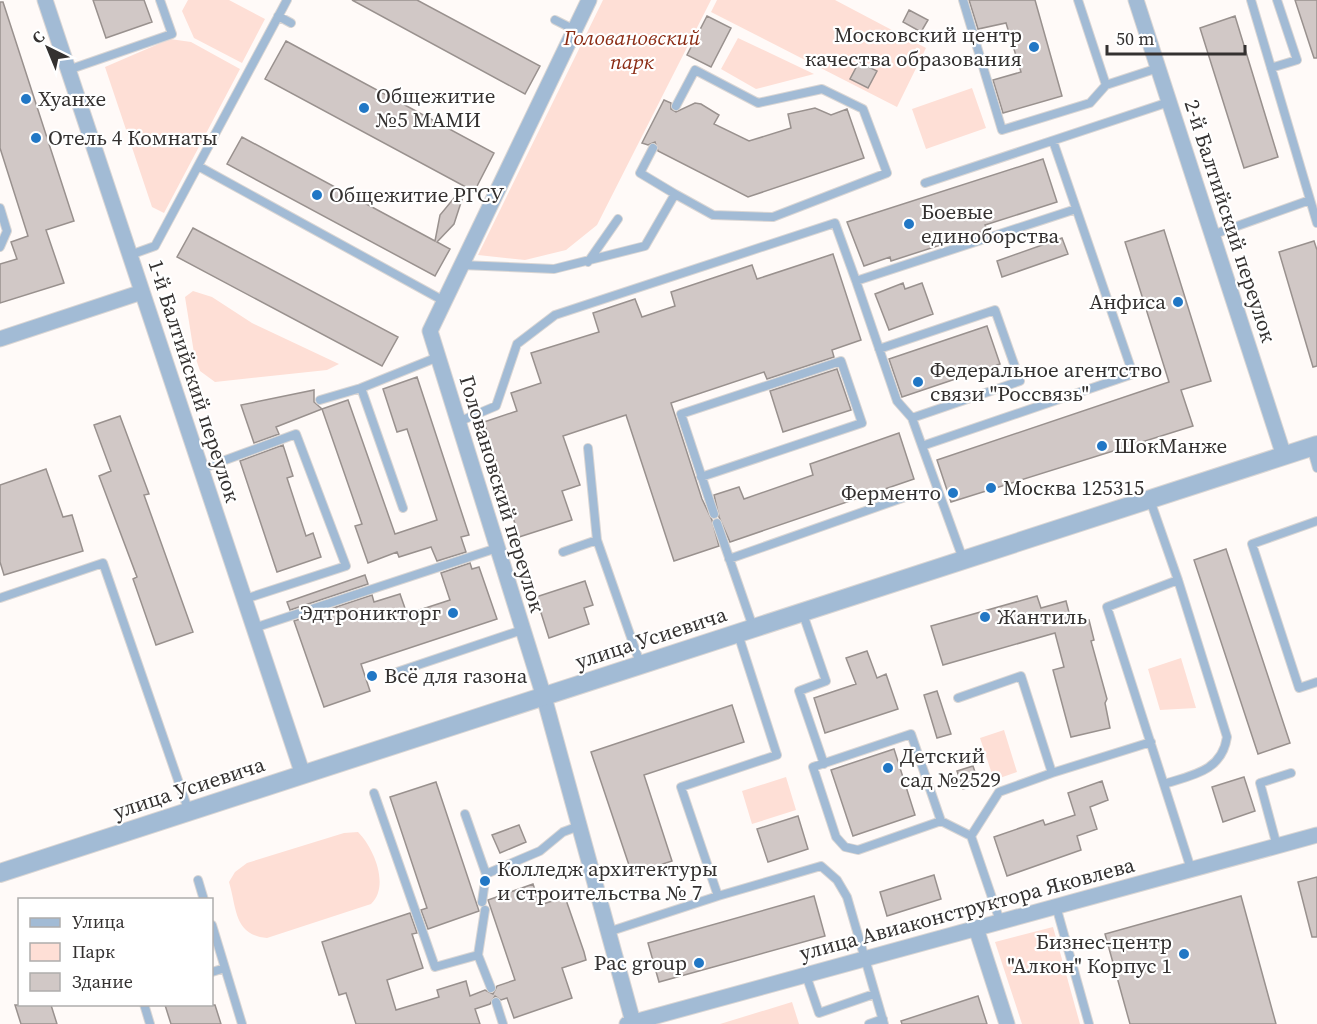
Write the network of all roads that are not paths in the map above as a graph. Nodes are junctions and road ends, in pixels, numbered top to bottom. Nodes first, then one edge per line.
1 (45, 0) edge
2 (160, 0) edge
3 (287, 0) edge
4 (589, 0) edge
5 (963, 0) edge
6 (1078, 0) edge
7 (1251, 0) edge
8 (1277, 0) edge
9 (1140, 1) edge
10 (278, 16) junction
11 (555, 20) dead end
12 (291, 23) dead end
13 (575, 30) junction
14 (1158, 68) junction
15 (1271, 68) junction
16 (68, 70) junction
17 (1106, 85) junction
18 (1168, 102) junction
19 (676, 106) dead end
20 (1053, 141) junction
21 (653, 148) dead end
22 (198, 166) junction
23 (925, 183) dead end
24 (675, 194) junction
25 (1310, 200) junction
26 (0, 208) edge
27 (1077, 209) junction
28 (618, 219) dead end
29 (1317, 224) edge
30 (1212, 235) junction
31 (0, 247) edge
32 (130, 255) junction
33 (588, 262) junction
34 (461, 265) junction
35 (856, 281) junction
36 (142, 292) junction
37 (444, 301) junction
38 (0, 339) edge
39 (879, 349) junction
40 (438, 357) junction
41 (361, 388) junction
42 (320, 400) dead end
43 (912, 418) junction
44 (458, 422) junction
45 (922, 446) junction
46 (1314, 446) edge
47 (588, 448) dead end
48 (1284, 456) junction
49 (1317, 468) edge
50 (201, 469) junction
51 (701, 477) junction
52 (911, 495) dead end
53 (1150, 499) junction
54 (403, 508) dead end
55 (714, 514) dead end
56 (1317, 521) edge
57 (717, 523) dead end
58 (597, 540) junction
59 (497, 549) junction
60 (563, 552) dead end
61 (729, 559) junction
62 (964, 560) junction
63 (1178, 580) junction
64 (0, 598) edge
65 (245, 599) junction
66 (803, 612) junction
67 (254, 628) junction
68 (522, 630) junction
69 (746, 631) junction
70 (641, 665) junction
71 (391, 674) dead end
72 (1317, 682) edge
73 (544, 697) junction
74 (958, 698) dead end
75 (1150, 742) junction
76 (824, 764) junction
77 (1052, 773) junction
78 (1291, 773) dead end
79 (303, 775) junction
80 (1164, 784) junction
81 (374, 793) dead end
82 (189, 812) junction
83 (465, 814) dead end
84 (941, 821) junction
85 (579, 826) junction
86 (1317, 835) edge
87 (971, 836) junction
88 (1277, 846) junction
89 (1191, 869) junction
90 (0, 873) edge
91 (486, 874) junction
92 (198, 880) dead end
93 (718, 896) junction
94 (203, 898) edge
95 (1056, 906) junction
96 (999, 921) junction
97 (213, 928) edge
98 (976, 928) junction
99 (608, 932) junction
100 (478, 955) junction
101 (864, 959) junction
102 (225, 968) junction
103 (213, 972) edge
104 (806, 975) junction
105 (491, 988) dead end
106 (874, 994) junction
107 (496, 1002) dead end
108 (144, 1006) edge
109 (883, 1022) edge
110 (630, 1023) edge
111 (150, 1024) edge
112 (242, 1024) edge
113 (503, 1024) edge
114 (869, 1024) edge
115 (1007, 1024) edge
116 (1089, 1024) edge

1 - 16 street, 1-й Балтийский переулок
2 - 16 lane
3 - 10 lane
4 - 13 street, Головановский переулок
5 - 17 lane
6 - 17 lane
7 - 15 lane
8 - 15 lane
9 - 14 street, 2-й Балтийский переулок
10 - 12 lane
10 - 22 lane
11 - 13 lane
13 - 34 street, Головановский переулок
14 - 17 lane
14 - 18 street, 2-й Балтийский переулок
15 - 25 lane
16 - 32 street, 1-й Балтийский переулок
18 - 20 lane
18 - 30 street, 2-й Балтийский переулок
19 - 24 lane
20 - 23 lane
20 - 27 lane
21 - 24 lane
22 - 32 lane
22 - 37 lane
24 - 33 lane
25 - 29 lane
25 - 30 lane
26 - 31 lane
27 - 35 lane
27 - 45 lane
28 - 33 lane
30 - 48 street, 2-й Балтийский переулок
32 - 36 street, 1-й Балтийский переулок
33 - 34 lane
34 - 37 street, Головановский переулок
35 - 39 lane
35 - 44 lane
36 - 38 street
36 - 50 street, 1-й Балтийский переулок
37 - 40 street, Головановский переулок
39 - 43 lane
39 - 43 lane
40 - 41 lane
40 - 44 street, Головановский переулок
41 - 42 lane
41 - 54 lane
43 - 45 lane
44 - 59 street, Головановский переулок
45 - 62 lane
46 - 48 street, улица Усиевича
46 - 49 lane
47 - 58 lane
48 - 53 street, улица Усиевича
50 - 65 street, 1-й Балтийский переулок
50 - 65 lane
51 - 51 lane
51 - 55 lane
52 - 61 lane
53 - 62 street, улица Усиевича
53 - 63 lane
56 - 72 lane
57 - 61 lane
58 - 60 lane
58 - 70 lane
59 - 67 lane
59 - 68 street, Головановский переулок
61 - 69 lane
62 - 66 street, улица Усиевича
63 - 75 lane
63 - 80 lane
64 - 82 lane
65 - 67 street, 1-й Балтийский переулок
66 - 69 street, улица Усиевича
66 - 76 lane
67 - 79 street, 1-й Балтийский переулок
68 - 71 lane
68 - 73 street, Головановский переулок
69 - 70 street, улица Усиевича
69 - 93 lane
70 - 73 street, улица Усиевича
73 - 79 street, улица Усиевича
73 - 85 street, Головановский переулок
74 - 77 lane
75 - 77 lane
75 - 80 lane
76 - 84 lane
76 - 84 lane
77 - 87 lane
78 - 88 lane
79 - 82 street, улица Усиевича
80 - 89 lane
81 - 100 lane
82 - 90 street, улица Усиевича
83 - 91 lane
84 - 87 lane
85 - 91 lane
85 - 99 street, Головановский переулок
86 - 88 street, улица Авиаконструктора Яковлева
87 - 96 lane
88 - 89 street, улица Авиаконструктора Яковлева
89 - 95 street, улица Авиаконструктора Яковлева
91 - 100 lane
92 - 94 lane
93 - 99 lane
93 - 101 lane
95 - 96 street, улица Авиаконструктора Яковлева
95 - 116 lane
96 - 98 street, улица Авиаконструктора Яковлева
97 - 102 lane
98 - 101 street, улица Авиаконструктора Яковлева
98 - 115 street
99 - 110 street, Головановский переулок
100 - 105 lane
101 - 104 street, улица Авиаконструктора Яковлева
101 - 106 lane
102 - 103 lane
102 - 112 lane
104 - 106 lane
104 - 110 street, улица Авиаконструктора Яковлева
106 - 109 lane
107 - 113 lane
108 - 111 lane
109 - 114 lane

